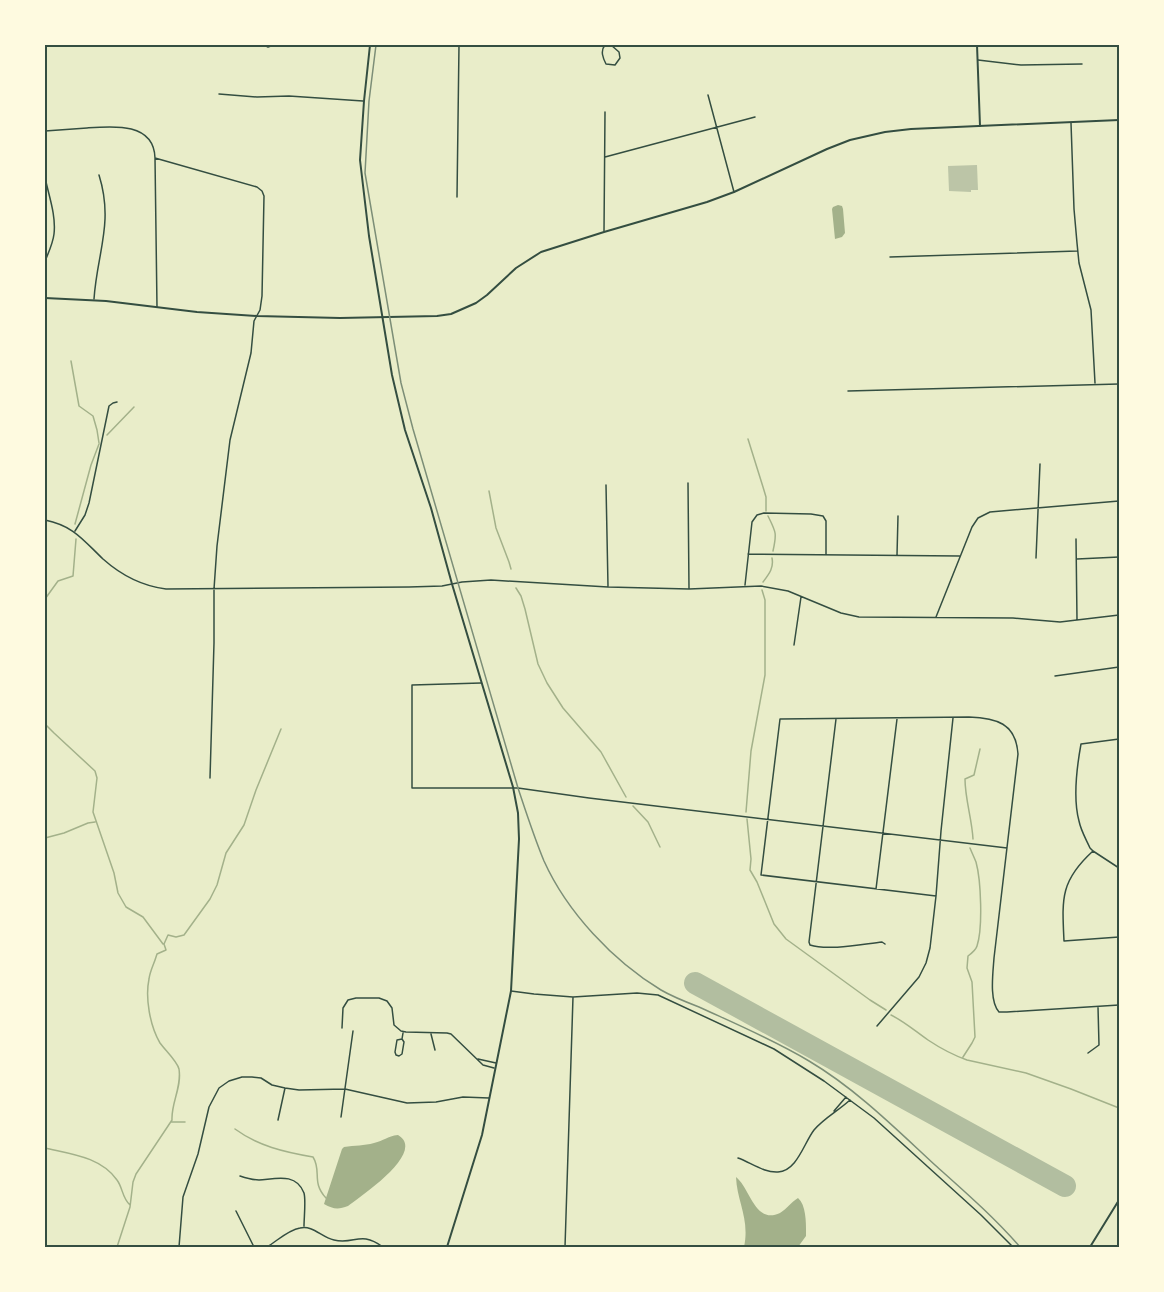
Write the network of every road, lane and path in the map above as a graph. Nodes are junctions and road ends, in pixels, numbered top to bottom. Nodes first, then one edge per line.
1 (264, 45) edge
2 (274, 45) edge
3 (370, 45) edge
4 (459, 45) edge
5 (605, 45) edge
6 (611, 45) edge
7 (977, 45) edge
8 (977, 60) junction
9 (1082, 64) dead end
10 (219, 94) dead end
11 (708, 95) dead end
12 (364, 101) junction
13 (605, 112) dead end
14 (755, 117) dead end
15 (1119, 120) edge
16 (1071, 122) junction
17 (980, 126) junction
18 (717, 127) junction
19 (45, 131) edge
20 (604, 157) junction
21 (155, 158) junction
22 (99, 175) dead end
23 (46, 182) edge
24 (734, 192) junction
25 (457, 197) dead end
26 (604, 232) junction
27 (1078, 251) junction
28 (890, 257) dead end
29 (45, 261) edge
30 (45, 298) edge
31 (94, 300) junction
32 (157, 308) junction
33 (257, 316) junction
34 (382, 318) junction
35 (1119, 384) edge
36 (1095, 385) junction
37 (848, 391) dead end
38 (117, 402) dead end
39 (1040, 464) dead end
40 (688, 483) dead end
41 (606, 485) dead end
42 (1119, 501) edge
43 (1038, 508) junction
44 (897, 516) dead end
45 (45, 520) edge
46 (74, 532) junction
47 (1076, 539) dead end
48 (748, 554) junction
49 (826, 555) junction
50 (897, 556) junction
51 (960, 556) junction
52 (1119, 557) edge
53 (1036, 558) dead end
54 (1076, 559) junction
55 (452, 584) junction
56 (608, 586) junction
57 (745, 586) junction
58 (214, 589) junction
59 (688, 589) junction
60 (801, 596) junction
61 (1119, 615) edge
62 (936, 618) junction
63 (1077, 620) junction
64 (794, 645) dead end
65 (1119, 667) edge
66 (1055, 676) dead end
67 (482, 683) junction
68 (953, 717) junction
69 (897, 718) junction
70 (836, 719) junction
71 (1119, 739) edge
72 (210, 778) dead end
73 (513, 787) junction
74 (768, 819) junction
75 (823, 826) junction
76 (883, 833) junction
77 (940, 840) junction
78 (1008, 848) junction
79 (1093, 851) junction
80 (1119, 868) edge
81 (816, 882) junction
82 (876, 889) junction
83 (936, 896) junction
84 (1119, 937) edge
85 (885, 944) dead end
86 (511, 991) junction
87 (573, 997) junction
88 (1119, 1005) edge
89 (1098, 1006) junction
90 (877, 1026) dead end
91 (342, 1028) dead end
92 (353, 1031) dead end
93 (403, 1032) junction
94 (430, 1033) junction
95 (402, 1039) junction
96 (435, 1050) dead end
97 (1088, 1053) dead end
98 (477, 1059) junction
99 (497, 1063) junction
100 (496, 1069) junction
101 (285, 1088) junction
102 (345, 1089) junction
103 (847, 1097) junction
104 (490, 1098) junction
105 (851, 1099) junction
106 (834, 1112) junction
107 (341, 1117) dead end
108 (278, 1119) dead end
109 (738, 1158) dead end
110 (240, 1176) dead end
111 (1119, 1200) edge
112 (236, 1211) dead end
113 (304, 1227) junction
114 (179, 1247) edge
115 (254, 1247) edge
116 (267, 1247) edge
117 (383, 1247) edge
118 (447, 1247) edge
119 (565, 1247) edge
120 (1012, 1247) edge
121 (1090, 1247) edge

1 - 2 street
3 - 12 street
4 - 25 street
5 - 6 street
7 - 8 street
8 - 9 street
8 - 17 street
10 - 12 street
11 - 18 street
12 - 34 street
13 - 20 street
14 - 18 street
15 - 16 street
16 - 17 street
16 - 27 street
17 - 24 street
18 - 20 street
18 - 24 street
19 - 21 street
20 - 26 street
21 - 32 street
21 - 33 street
22 - 31 street
23 - 29 street
24 - 26 street
26 - 34 street
27 - 28 street
27 - 36 street
30 - 31 street
31 - 32 street
32 - 33 street
33 - 34 street
33 - 58 street
34 - 55 street
35 - 36 street
36 - 37 street
38 - 46 street
39 - 43 street
40 - 59 street
41 - 56 street
42 - 43 street
43 - 51 street
43 - 53 street
44 - 50 street
45 - 46 street
46 - 58 street
47 - 54 street
48 - 49 street
48 - 49 street
48 - 57 street
49 - 50 street
50 - 51 street
51 - 62 street
52 - 54 street
54 - 63 street
55 - 56 street
55 - 58 street
55 - 67 street
56 - 59 street
57 - 59 street
57 - 60 street
58 - 72 street
60 - 62 street
60 - 64 street
61 - 63 street
62 - 63 street
65 - 66 street
67 - 73 street
67 - 73 street
68 - 69 street
68 - 77 street
68 - 78 street
69 - 70 street
69 - 76 street
70 - 74 street
70 - 75 street
71 - 79 street
73 - 74 street
73 - 86 street
74 - 75 street
74 - 81 street
75 - 76 street
75 - 81 street
76 - 77 street
76 - 82 street
77 - 78 street
77 - 83 street
78 - 89 street
79 - 80 street
79 - 84 street
81 - 82 street
81 - 85 street
82 - 83 street
83 - 90 street
86 - 87 street
86 - 99 street
87 - 103 street
87 - 119 street
88 - 89 street
89 - 97 street
91 - 93 street
92 - 102 street
93 - 94 street
93 - 95 street
94 - 96 street
94 - 98 street
95 - 95 street
98 - 99 street
98 - 100 street
99 - 100 street
100 - 104 street
101 - 102 street
101 - 108 street
101 - 114 street
102 - 104 street
102 - 107 street
103 - 105 street
103 - 106 street
104 - 118 street
105 - 106 street
105 - 120 street
106 - 109 street
110 - 113 street
111 - 121 street
112 - 115 street
113 - 116 street
113 - 117 street

